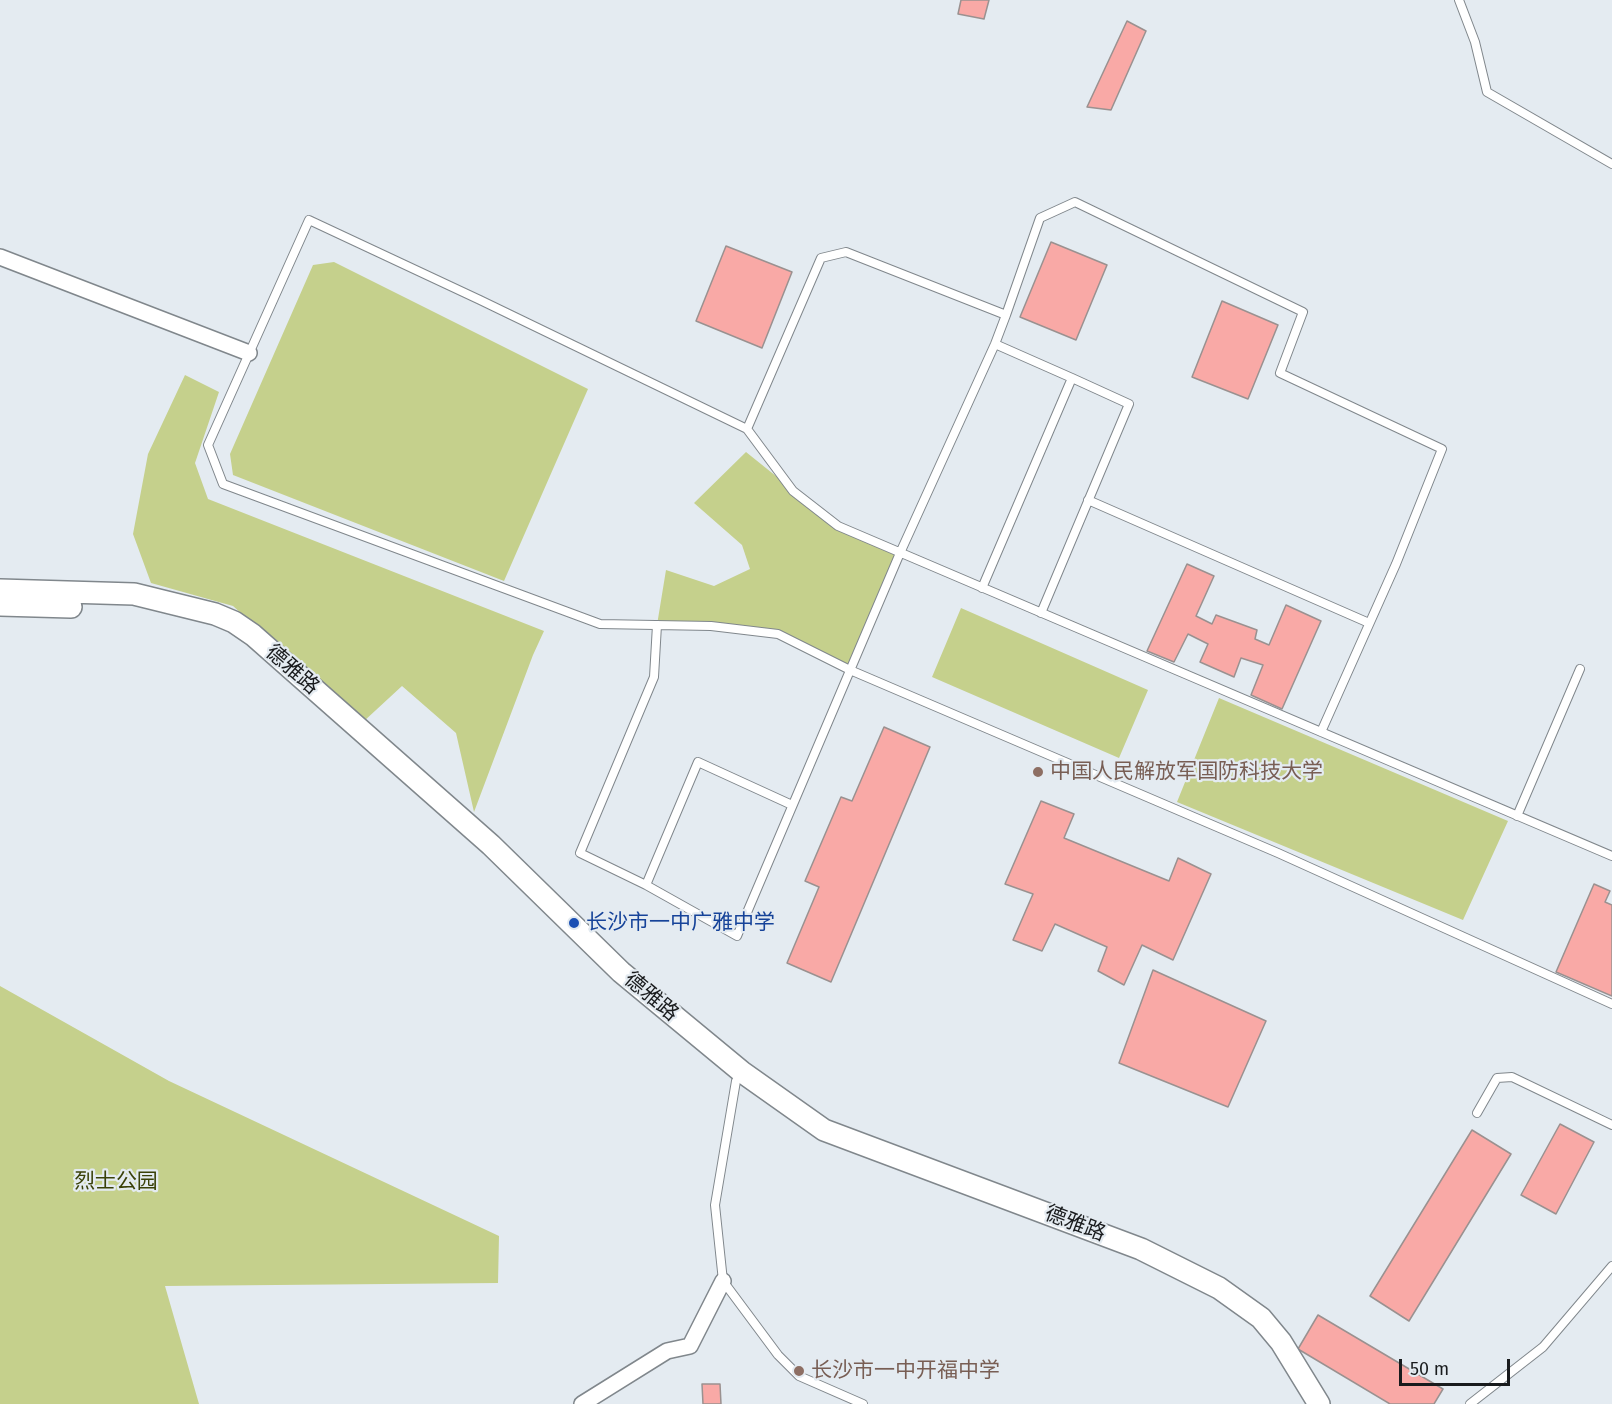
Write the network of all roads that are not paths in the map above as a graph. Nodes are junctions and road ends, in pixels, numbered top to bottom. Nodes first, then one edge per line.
1 (1460, 0) edge
2 (1612, 164) edge
3 (0, 257) edge
4 (1006, 315) junction
5 (995, 344) junction
6 (249, 353) junction
7 (1072, 378) junction
8 (747, 429) junction
9 (1088, 500) junction
10 (900, 553) junction
11 (982, 588) junction
12 (0, 590) edge
13 (0, 605) edge
14 (1041, 614) junction
15 (1369, 623) junction
16 (657, 625) junction
17 (1580, 669) dead end
18 (850, 670) junction
19 (1321, 732) junction
20 (792, 805) junction
21 (1517, 816) junction
22 (1612, 856) edge
23 (646, 885) junction
24 (1612, 1004) edge
25 (739, 1076) junction
26 (1477, 1113) dead end
27 (1612, 1125) edge
28 (1612, 1266) edge
29 (723, 1281) junction
30 (582, 1404) edge
31 (863, 1404) edge
32 (1308, 1404) edge
33 (1319, 1404) edge
34 (1470, 1404) edge

1 - 2 lane
3 - 6 street
4 - 5 lane
4 - 8 lane
4 - 15 lane
5 - 7 lane
5 - 10 lane
6 - 8 lane
6 - 16 lane
7 - 9 lane
7 - 11 lane
8 - 10 lane
9 - 14 lane
9 - 15 lane
10 - 11 lane
10 - 18 lane
11 - 14 lane
12 - 25 street, 德雅路
13 - 25 street, 德雅路
14 - 19 lane
15 - 19 lane
16 - 18 lane
16 - 23 lane
17 - 21 lane
18 - 20 lane
18 - 24 lane
19 - 21 lane
20 - 23 lane
20 - 23 lane
21 - 22 lane
25 - 29 lane
25 - 32 street, 德雅路
25 - 33 street, 德雅路
26 - 27 lane
28 - 34 lane
29 - 30 street
29 - 31 lane

